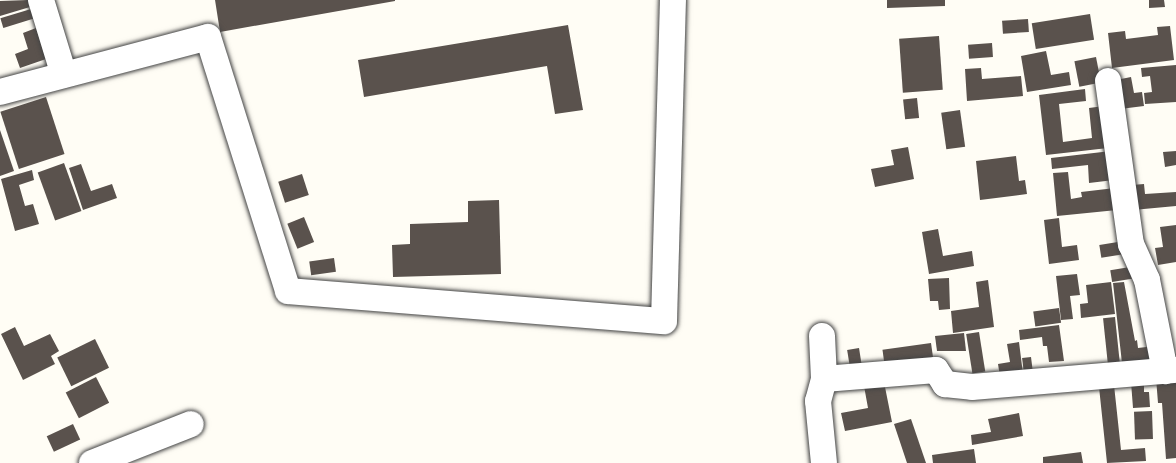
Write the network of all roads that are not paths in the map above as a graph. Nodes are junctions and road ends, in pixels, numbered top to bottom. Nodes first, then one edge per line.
1 (41, 0) edge
2 (673, 0) edge
3 (64, 75) junction
4 (1108, 81) dead end
5 (0, 92) edge
6 (822, 336) dead end
7 (1171, 370) edge
8 (824, 379) junction
9 (191, 424) dead end
10 (92, 463) edge
11 (824, 463) edge

1 - 3 street
2 - 3 street
3 - 5 street
4 - 7 street
6 - 8 street
7 - 8 street
8 - 11 street
9 - 10 street

